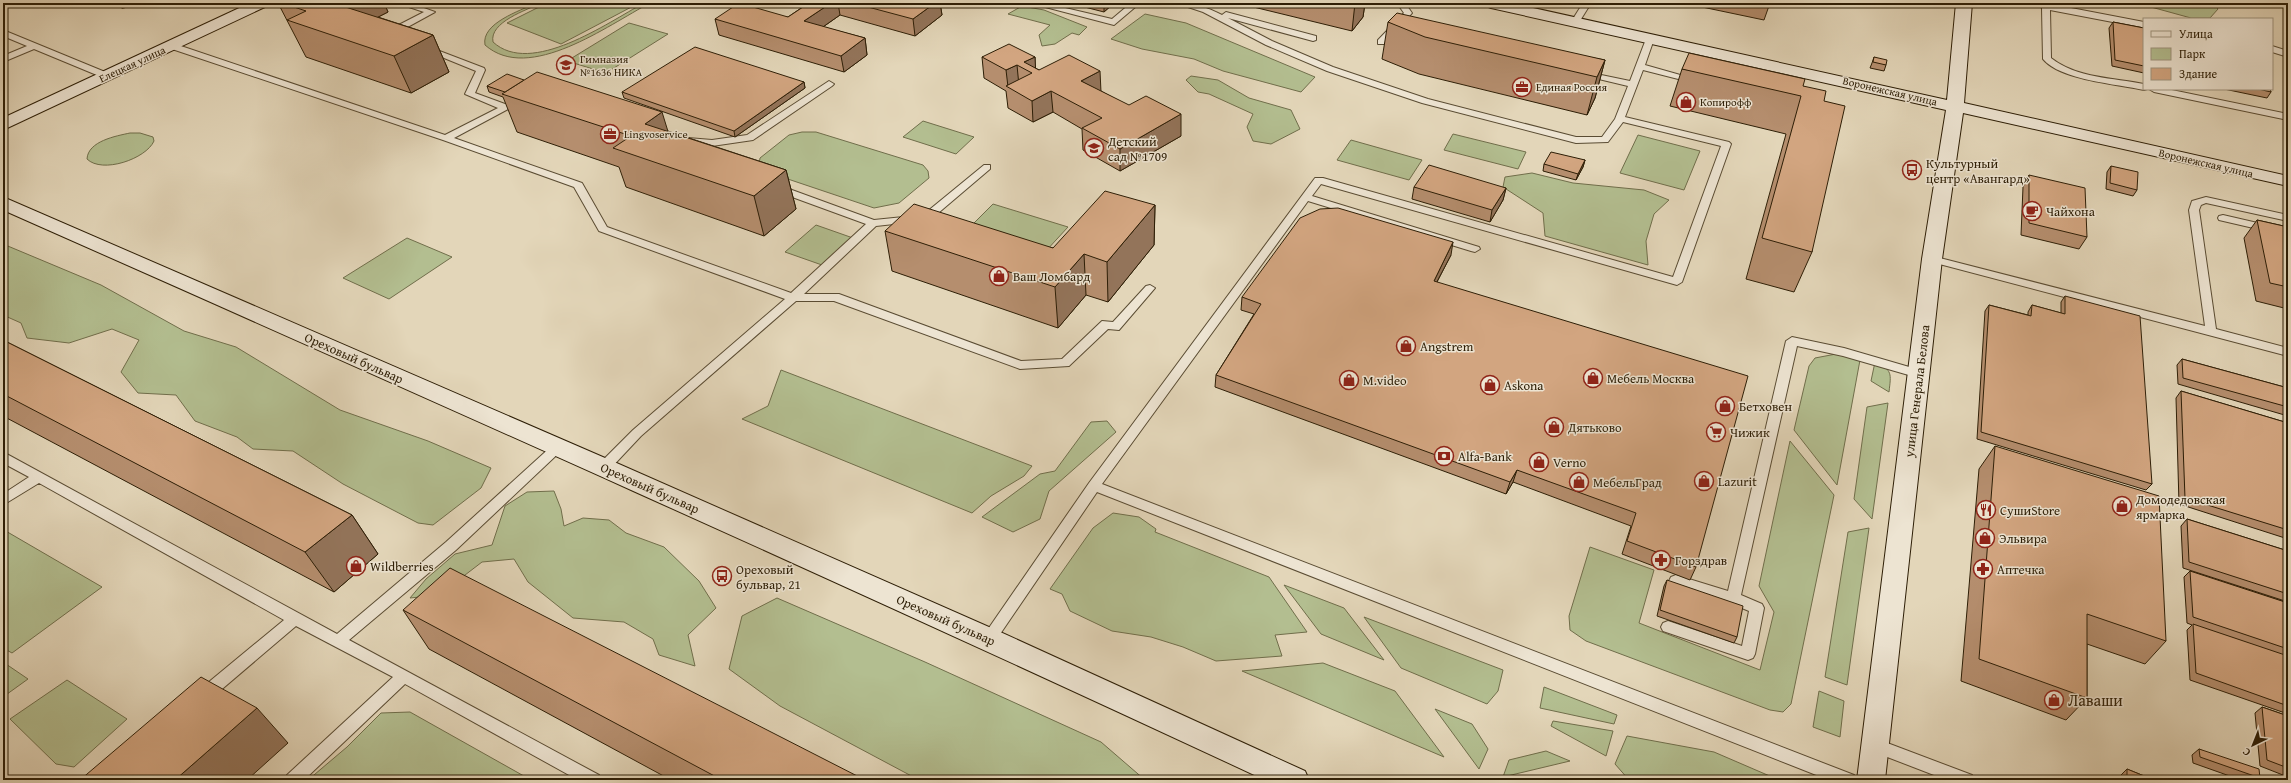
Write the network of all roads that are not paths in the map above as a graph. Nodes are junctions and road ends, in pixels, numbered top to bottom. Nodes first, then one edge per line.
1 (262, 3) edge
2 (401, 3) edge
3 (1034, 3) edge
4 (1136, 3) edge
5 (1180, 3) edge
6 (1401, 3) edge
7 (1491, 3) edge
8 (1587, 3) edge
9 (1964, 3) edge
10 (2042, 5) edge
11 (1206, 10) junction
12 (1575, 22) junction
13 (2143, 25) edge
14 (3, 33) edge
15 (1313, 38) dead end
16 (1650, 39) junction
17 (400, 40) edge
18 (1381, 42) dead end
19 (34, 46) junction
20 (172, 46) junction
21 (415, 46) edge
22 (2273, 49) edge
23 (2288, 54) edge
24 (3, 58) edge
25 (1639, 66) junction
26 (1579, 72) edge
27 (107, 76) junction
28 (1707, 83) edge
29 (829, 84) dead end
30 (1632, 84) junction
31 (2143, 87) edge
32 (2159, 90) edge
33 (531, 96) edge
34 (1955, 106) junction
35 (505, 107) junction
36 (2288, 117) edge
37 (1620, 118) junction
38 (3, 125) edge
39 (446, 138) junction
40 (707, 154) edge
41 (987, 167) dead end
42 (2288, 181) edge
43 (770, 186) edge
44 (1306, 197) junction
45 (3, 203) edge
46 (926, 218) junction
47 (2223, 218) dead end
48 (2288, 218) edge
49 (873, 223) junction
50 (941, 223) edge
51 (2288, 233) edge
52 (1475, 249) dead end
53 (1932, 259) junction
54 (1150, 288) dead end
55 (793, 298) junction
56 (2211, 332) junction
57 (2288, 352) edge
58 (1919, 374) junction
59 (558, 447) junction
60 (3, 457) edge
61 (604, 467) junction
62 (39, 477) junction
63 (1094, 486) junction
64 (3, 500) edge
65 (1676, 581) edge
66 (1733, 598) junction
67 (295, 619) junction
68 (1668, 627) dead end
69 (988, 639) junction
70 (338, 641) junction
71 (404, 676) junction
72 (193, 705) edge
73 (1874, 745) junction
74 (293, 780) edge
75 (593, 780) edge
76 (1294, 780) edge
77 (1848, 780) edge
78 (1871, 780) edge
79 (1966, 780) edge

1 - 20 street, Елецкая улица
2 - 17 lane
3 - 4 lane
5 - 11 lane
6 - 18 lane
7 - 12 street, Воронежская улица
8 - 12 lane
9 - 34 street, улица Генерала Белова
10 - 13 lane
10 - 31 lane
11 - 15 lane
11 - 37 lane
12 - 16 street, Воронежская улица
14 - 19 lane
16 - 25 lane
16 - 34 street, Воронежская улица
19 - 24 lane
19 - 27 lane
20 - 27 street, Елецкая улица
20 - 39 lane
21 - 35 lane
22 - 23 lane
25 - 28 lane
25 - 30 lane
26 - 30 lane
27 - 38 street, Елецкая улица
29 - 40 lane
30 - 37 lane
32 - 36 lane
33 - 35 lane
34 - 42 street, Воронежская улица
34 - 53 street, улица Генерала Белова
35 - 39 lane
37 - 44 lane
39 - 55 lane
41 - 46 lane
43 - 49 lane
44 - 52 lane
44 - 63 lane
45 - 59 street, Ореховый бульвар
46 - 49 lane
46 - 50 lane
47 - 51 lane
48 - 56 lane
49 - 55 lane
53 - 56 lane
53 - 58 street, улица Генерала Белова
54 - 55 lane
55 - 61 lane
56 - 57 lane
58 - 66 lane
58 - 73 street, улица Генерала Белова
59 - 61 street, Ореховый бульвар
59 - 70 lane
60 - 62 lane
61 - 69 street, Ореховый бульвар
62 - 64 lane
62 - 67 lane
63 - 69 lane
63 - 77 lane
65 - 66 lane
66 - 68 lane
67 - 70 lane
67 - 72 lane
69 - 76 street, Ореховый бульвар
70 - 71 lane
71 - 74 lane
71 - 75 lane
73 - 78 street, улица Генерала Белова
73 - 79 lane

